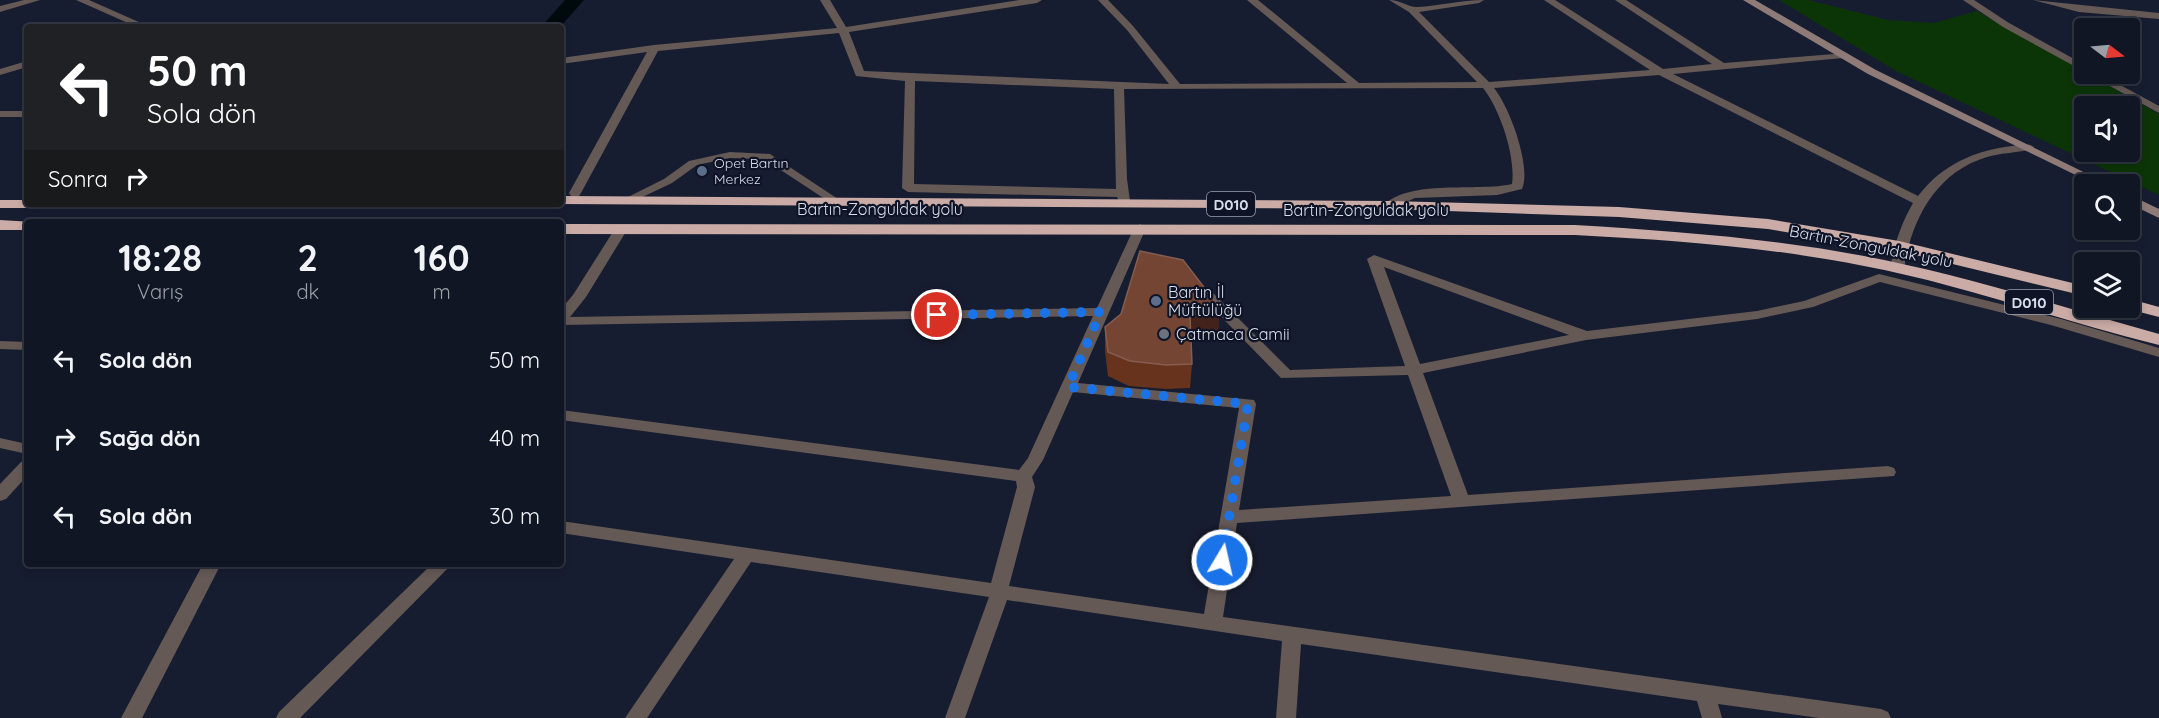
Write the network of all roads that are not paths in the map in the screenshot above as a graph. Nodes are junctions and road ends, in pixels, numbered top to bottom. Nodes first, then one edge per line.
1 (35, 0) edge
2 (81, 0) edge
3 (825, 0) edge
4 (1037, 0) edge
5 (1103, 0) edge
6 (1252, 0) edge
7 (1394, 0) edge
8 (1479, 0) edge
9 (1549, 0) edge
10 (1620, 0) edge
11 (1748, 0) edge
12 (1968, 0) edge
13 (2037, 0) edge
14 (0, 9) edge
15 (1412, 10) junction
16 (2159, 16) edge
17 (138, 24) edge
18 (843, 30) junction
19 (654, 48) junction
20 (1843, 55) junction
21 (564, 61) edge
22 (2074, 63) edge
23 (24, 65) edge
24 (1723, 67) junction
25 (0, 72) edge
26 (1661, 72) junction
27 (910, 78) junction
28 (2111, 84) edge
29 (1486, 85) junction
30 (1119, 86) junction
31 (1357, 86) junction
32 (1177, 87) junction
33 (2159, 110) edge
34 (0, 114) edge
35 (24, 114) edge
36 (2028, 147) junction
37 (2082, 174) edge
38 (568, 196) edge
39 (1124, 198) junction
40 (630, 199) junction
41 (1918, 201) junction
42 (838, 202) junction
43 (0, 204) edge
44 (2140, 204) edge
45 (24, 205) edge
46 (1390, 205) junction
47 (2159, 214) edge
48 (0, 225) edge
49 (24, 225) edge
50 (1140, 228) junction
51 (564, 229) edge
52 (621, 230) junction
53 (1899, 246) junction
54 (1897, 269) junction
55 (1194, 281) edge
56 (2074, 288) edge
57 (2140, 307) edge
58 (1101, 312) junction
59 (2159, 312) edge
60 (564, 315) edge
61 (564, 319) edge
62 (1586, 336) junction
63 (2159, 340) edge
64 (0, 345) edge
65 (24, 346) edge
66 (2159, 353) edge
67 (1414, 370) junction
68 (1068, 387) junction
69 (564, 415) edge
70 (0, 443) edge
71 (24, 448) edge
72 (24, 469) edge
73 (1888, 472) dead end
74 (1023, 476) junction
75 (0, 495) edge
76 (1462, 501) junction
77 (1229, 517) junction
78 (564, 526) edge
79 (747, 554) junction
80 (210, 567) edge
81 (439, 567) edge
82 (1000, 592) junction
83 (1212, 623) junction
84 (1292, 635) junction
85 (1705, 693) junction
86 (131, 718) edge
87 (286, 718) edge
88 (635, 718) edge
89 (955, 718) edge
90 (1286, 718) edge
91 (1712, 718) edge
92 (1881, 718) edge

1 - 14 street
2 - 17 street
3 - 18 street
4 - 18 street
5 - 32 street
6 - 31 street
7 - 15 street
8 - 15 street
9 - 26 street
10 - 24 street
11 - 20 main road
12 - 22 street
13 - 16 street
15 - 29 street
18 - 19 street
18 - 27 street
19 - 21 street
19 - 38 street
20 - 24 street
20 - 36 main road
23 - 25 street
24 - 26 street
26 - 29 street
26 - 41 street
27 - 30 street
27 - 39 street
28 - 33 street
29 - 31 street
29 - 46 street
30 - 32 street
30 - 39 street
31 - 32 street
34 - 35 street
36 - 37 main road
36 - 41 street
38 - 40 highway, Bartın-Zonguldak yolu / D010
39 - 42 highway, Bartın-Zonguldak yolu / D010
39 - 46 highway, Bartın-Zonguldak yolu / D010
40 - 42 highway, Bartın-Zonguldak yolu / D010
40 - 42 lane
41 - 53 street
43 - 45 highway
44 - 47 main road
46 - 53 highway, Bartın-Zonguldak yolu / D010
48 - 49 highway
50 - 52 highway, Bartın-Zonguldak yolu / D010
50 - 54 highway, Bartın-Zonguldak yolu / D010
50 - 58 street
51 - 52 highway, Bartın-Zonguldak yolu / D010
52 - 60 street
53 - 54 street
53 - 56 highway, Bartın-Zonguldak yolu / D010
54 - 63 highway, Bartın-Zonguldak yolu / D010
55 - 67 street
57 - 59 highway
58 - 61 street
58 - 68 street
62 - 66 street
62 - 67 street
62 - 67 street
64 - 65 street
67 - 76 street
68 - 74 street
68 - 77 street
69 - 74 street
70 - 71 street
72 - 75 street
73 - 76 street
74 - 82 street
76 - 77 street
77 - 83 street
78 - 79 street
79 - 82 street
79 - 88 street
80 - 86 street
81 - 87 street
82 - 83 street
82 - 89 street
83 - 84 street
84 - 85 street
84 - 90 street
85 - 91 street
85 - 92 street

